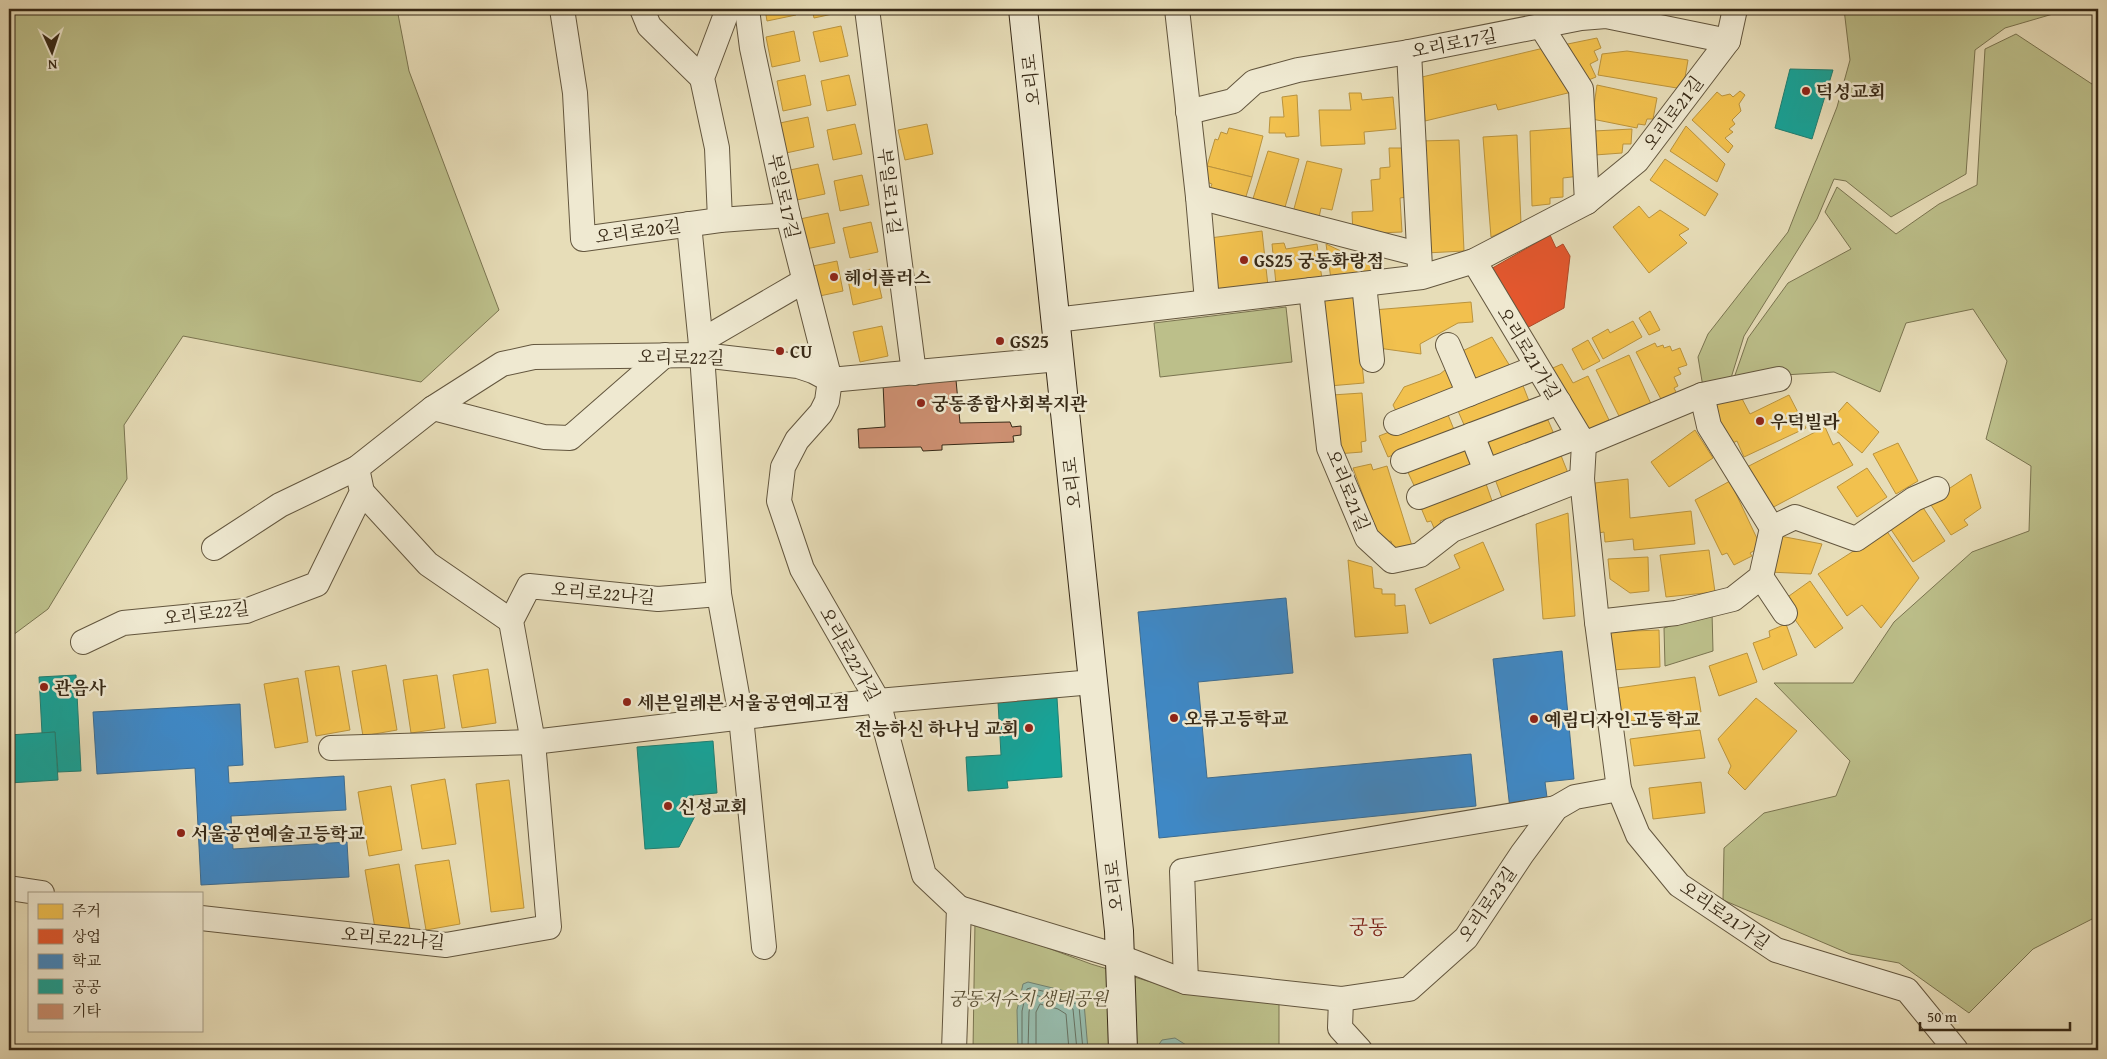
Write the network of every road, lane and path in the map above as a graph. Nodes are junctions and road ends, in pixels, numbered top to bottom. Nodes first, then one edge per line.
1 (562, 9) edge
2 (642, 9) edge
3 (728, 9) edge
4 (747, 9) edge
5 (867, 9) edge
6 (1024, 9) edge
7 (1177, 9) edge
8 (1735, 9) edge
9 (1540, 26) junction
10 (1728, 41) junction
11 (1409, 52) junction
12 (702, 78) junction
13 (1188, 112) junction
14 (1198, 197) junction
15 (1587, 202) junction
16 (788, 215) junction
17 (720, 220) junction
18 (689, 224) junction
19 (1474, 261) junction
20 (1420, 265) junction
21 (804, 282) junction
22 (1364, 284) junction
23 (1311, 290) junction
24 (1207, 302) junction
25 (1055, 320) junction
26 (1448, 345) dead end
27 (701, 348) junction
28 (665, 355) junction
29 (1059, 359) junction
30 (1372, 360) dead end
31 (1537, 367) junction
32 (914, 373) junction
33 (1779, 379) dead end
34 (830, 380) junction
35 (1702, 395) junction
36 (1458, 398) junction
37 (1559, 402) junction
38 (432, 408) junction
39 (1396, 422) dead end
40 (1468, 436) junction
41 (1581, 440) junction
42 (1403, 461) dead end
43 (357, 468) junction
44 (1486, 471) junction
45 (1582, 479) junction
46 (1938, 489) dead end
47 (362, 492) junction
48 (1419, 497) dead end
49 (1772, 528) junction
50 (214, 548) dead end
51 (1761, 578) junction
52 (718, 594) junction
53 (1785, 613) dead end
54 (510, 621) junction
55 (1597, 622) junction
56 (83, 642) dead end
57 (1093, 682) junction
58 (878, 700) junction
59 (741, 717) junction
60 (533, 742) junction
61 (331, 748) dead end
62 (1619, 789) junction
63 (1556, 808) junction
64 (9, 888) edge
65 (35, 892) edge
66 (959, 908) junction
67 (202, 918) edge
68 (764, 947) dead end
69 (1120, 958) junction
70 (1186, 982) junction
71 (1341, 999) junction
72 (954, 1050) edge
73 (1123, 1050) edge
74 (1360, 1050) edge
75 (1956, 1050) edge

1 - 18 street, 오리로20길
2 - 12 street
3 - 12 street
4 - 16 street, 부일로17길
5 - 32 street, 부일로11길
6 - 25 main road, 오리로
7 - 13 street
8 - 10 street, 오리로21길
9 - 10 street, 오리로17길
9 - 11 street, 오리로17길
9 - 15 street
10 - 15 street, 오리로21길
11 - 13 street, 오리로17길
11 - 20 street
12 - 17 street
13 - 14 street
14 - 20 street
14 - 24 street
15 - 19 street, 오리로21길
16 - 17 street, 오리로20길
16 - 21 street, 부일로17길
17 - 18 street, 오리로20길
18 - 27 street
19 - 20 street, 오리로21길
19 - 31 street, 오리로21가길
20 - 22 street, 오리로21길
21 - 27 street
21 - 34 street, 부일로17길
22 - 23 street, 오리로21길
22 - 30 street
23 - 24 street, 오리로21길
23 - 45 street, 오리로21길
24 - 25 street, 오리로21길
25 - 29 main road, 오리로
26 - 36 street
27 - 28 street, 오리로22길
27 - 34 street, 오리로22길
27 - 52 street
28 - 38 street, 오리로22길
28 - 38 street
29 - 32 street
29 - 57 main road, 오리로
31 - 36 street
31 - 37 street, 오리로21가길
32 - 34 street
33 - 35 street
34 - 58 street, 오리로22가길
35 - 41 street
35 - 49 street
36 - 39 street
36 - 40 street
37 - 40 street
37 - 41 street, 오리로21가길
38 - 43 street, 오리로22길
40 - 42 street
40 - 44 street
41 - 44 street
41 - 45 street, 오리로21가길
43 - 47 street
43 - 50 street, 오리로22길
44 - 48 street
45 - 55 street, 오리로21가길
46 - 49 street
47 - 54 street
47 - 56 street, 오리로22길
49 - 51 street
51 - 53 street
51 - 55 street
52 - 54 street, 오리로22나길
52 - 59 street
54 - 60 street, 오리로22나길
55 - 62 street, 오리로21가길
57 - 58 street
57 - 69 main road, 오리로
58 - 59 street
58 - 66 street, 오리로22가길
59 - 60 street
59 - 68 street
60 - 61 street
60 - 67 street, 오리로22나길
62 - 63 street, 오리로23길
62 - 75 street, 오리로21가길
63 - 70 street
63 - 71 street, 오리로23길
64 - 65 street
66 - 69 street
66 - 72 street
69 - 70 street, 오리로23길
69 - 73 main road, 오리로
70 - 71 street, 오리로23길
71 - 74 street

